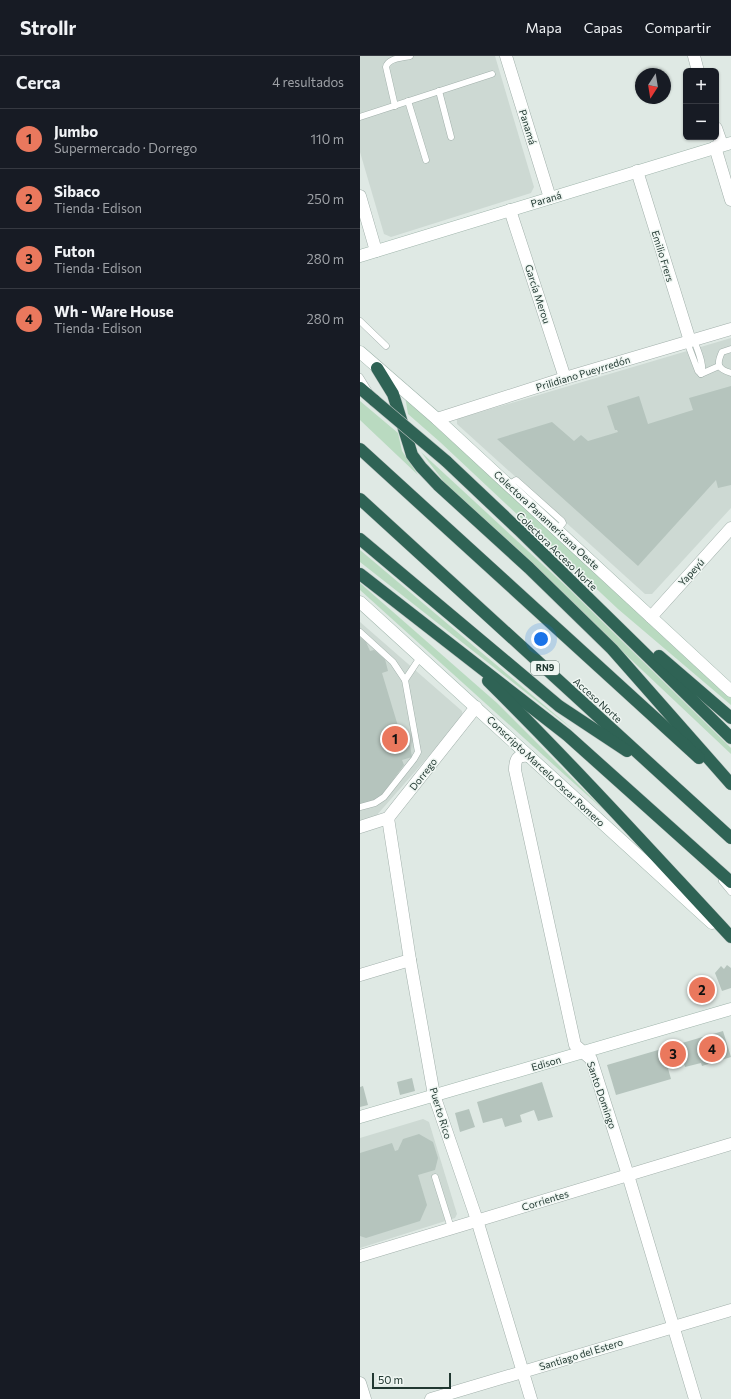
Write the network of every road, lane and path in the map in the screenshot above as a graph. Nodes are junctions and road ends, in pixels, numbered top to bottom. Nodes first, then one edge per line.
1 (410, 56) edge
2 (506, 56) edge
3 (694, 56) edge
4 (697, 68) edge
5 (492, 74) dead end
6 (439, 91) junction
7 (408, 101) junction
8 (395, 106) junction
9 (360, 117) edge
10 (451, 137) dead end
11 (722, 145) edge
12 (426, 160) dead end
13 (637, 171) junction
14 (360, 196) edge
15 (550, 198) junction
16 (731, 200) edge
17 (510, 210) junction
18 (363, 220) edge
19 (376, 251) junction
20 (360, 256) edge
21 (360, 321) edge
22 (731, 329) edge
23 (690, 341) junction
24 (386, 346) dead end
25 (731, 349) edge
26 (360, 352) edge
27 (719, 366) junction
28 (377, 368) junction
29 (731, 373) edge
30 (360, 378) edge
31 (565, 378) junction
32 (360, 388) edge
33 (375, 400) junction
34 (437, 419) junction
35 (360, 449) edge
36 (360, 499) edge
37 (730, 531) edge
38 (360, 539) edge
39 (360, 574) edge
40 (582, 591) junction
41 (360, 602) edge
42 (651, 617) junction
43 (360, 632) edge
44 (444, 638) junction
45 (421, 656) junction
46 (405, 680) junction
47 (731, 691) edge
48 (476, 707) junction
49 (731, 718) edge
50 (731, 738) edge
51 (529, 756) junction
52 (660, 773) junction
53 (731, 784) edge
54 (731, 788) edge
55 (360, 807) edge
56 (388, 818) junction
57 (360, 827) edge
58 (731, 838) edge
59 (703, 856) junction
60 (731, 882) edge
61 (731, 892) edge
62 (731, 937) edge
63 (731, 941) edge
64 (410, 960) junction
65 (360, 975) edge
66 (731, 1009) edge
67 (583, 1052) junction
68 (434, 1095) junction
69 (360, 1117) edge
70 (731, 1144) edge
71 (628, 1175) junction
72 (435, 1177) dead end
73 (477, 1220) junction
74 (451, 1228) junction
75 (360, 1256) edge
76 (731, 1310) edge
77 (673, 1327) junction
78 (522, 1372) junction
79 (360, 1383) edge
80 (365, 1399) edge
81 (431, 1399) edge
82 (531, 1399) edge
83 (695, 1399) edge

1 - 8 lane
2 - 15 street, Panamá
3 - 4 street
5 - 6 lane
6 - 7 lane
6 - 10 lane
7 - 8 lane
7 - 12 lane
8 - 9 lane
11 - 13 street, Paraná
11 - 16 street
13 - 15 street, Paraná
13 - 23 street, Emilio Frers
14 - 18 street
15 - 17 street, Paraná
17 - 19 street, Paraná
17 - 31 street, García Merou
18 - 19 street
19 - 20 street, Paraná
21 - 24 lane
22 - 23 street, Prilidiano Pueyrredón
23 - 27 lane
23 - 31 street, Prilidiano Pueyrredón
25 - 27 lane
26 - 28 street, Colectora Panamericana Oeste
27 - 29 lane
28 - 34 street, Colectora Panamericana Oeste
28 - 53 highway
30 - 33 lane
31 - 34 street, Prilidiano Pueyrredón
32 - 33 highway, Colectora Acceso Norte
33 - 40 highway, Colectora Acceso Norte, bridge
34 - 42 street, Colectora Panamericana Oeste
35 - 54 highway
36 - 52 highway, Acceso Norte / RN9
37 - 42 street, Yapeyú
38 - 52 highway
39 - 44 highway
40 - 49 highway
40 - 50 highway, Colectora Acceso Norte
41 - 45 street, Conscripto Marcelo Oscar Romero
42 - 47 street, Colectora Panamericana Oeste
43 - 46 lane
44 - 59 highway
44 - 62 highway
45 - 46 lane
45 - 48 street, Conscripto Marcelo Oscar Romero
46 - 55 lane
48 - 51 street, Conscripto Marcelo Oscar Romero
48 - 56 street, Dorrego
51 - 63 street, Conscripto Marcelo Oscar Romero
51 - 67 street, Santo Domingo
52 - 58 highway, Acceso Norte / RN9
56 - 57 street
56 - 64 street, Puerto Rico
59 - 60 highway
59 - 61 lane
64 - 65 street
64 - 68 street, Puerto Rico
66 - 67 street, Edison
67 - 68 street, Edison
67 - 71 street, Santo Domingo
68 - 69 street, Edison
68 - 73 street, Puerto Rico
70 - 71 street, Corrientes
71 - 73 street, Corrientes
71 - 77 street, Santo Domingo
72 - 74 lane
73 - 74 street, Corrientes
73 - 78 street, Puerto Rico
74 - 75 street, Corrientes
76 - 77 street, Santiago del Estero
77 - 78 street, Santiago del Estero
77 - 83 street, Santo Domingo
78 - 81 street, Santiago del Estero
78 - 82 street, Puerto Rico
79 - 80 street

